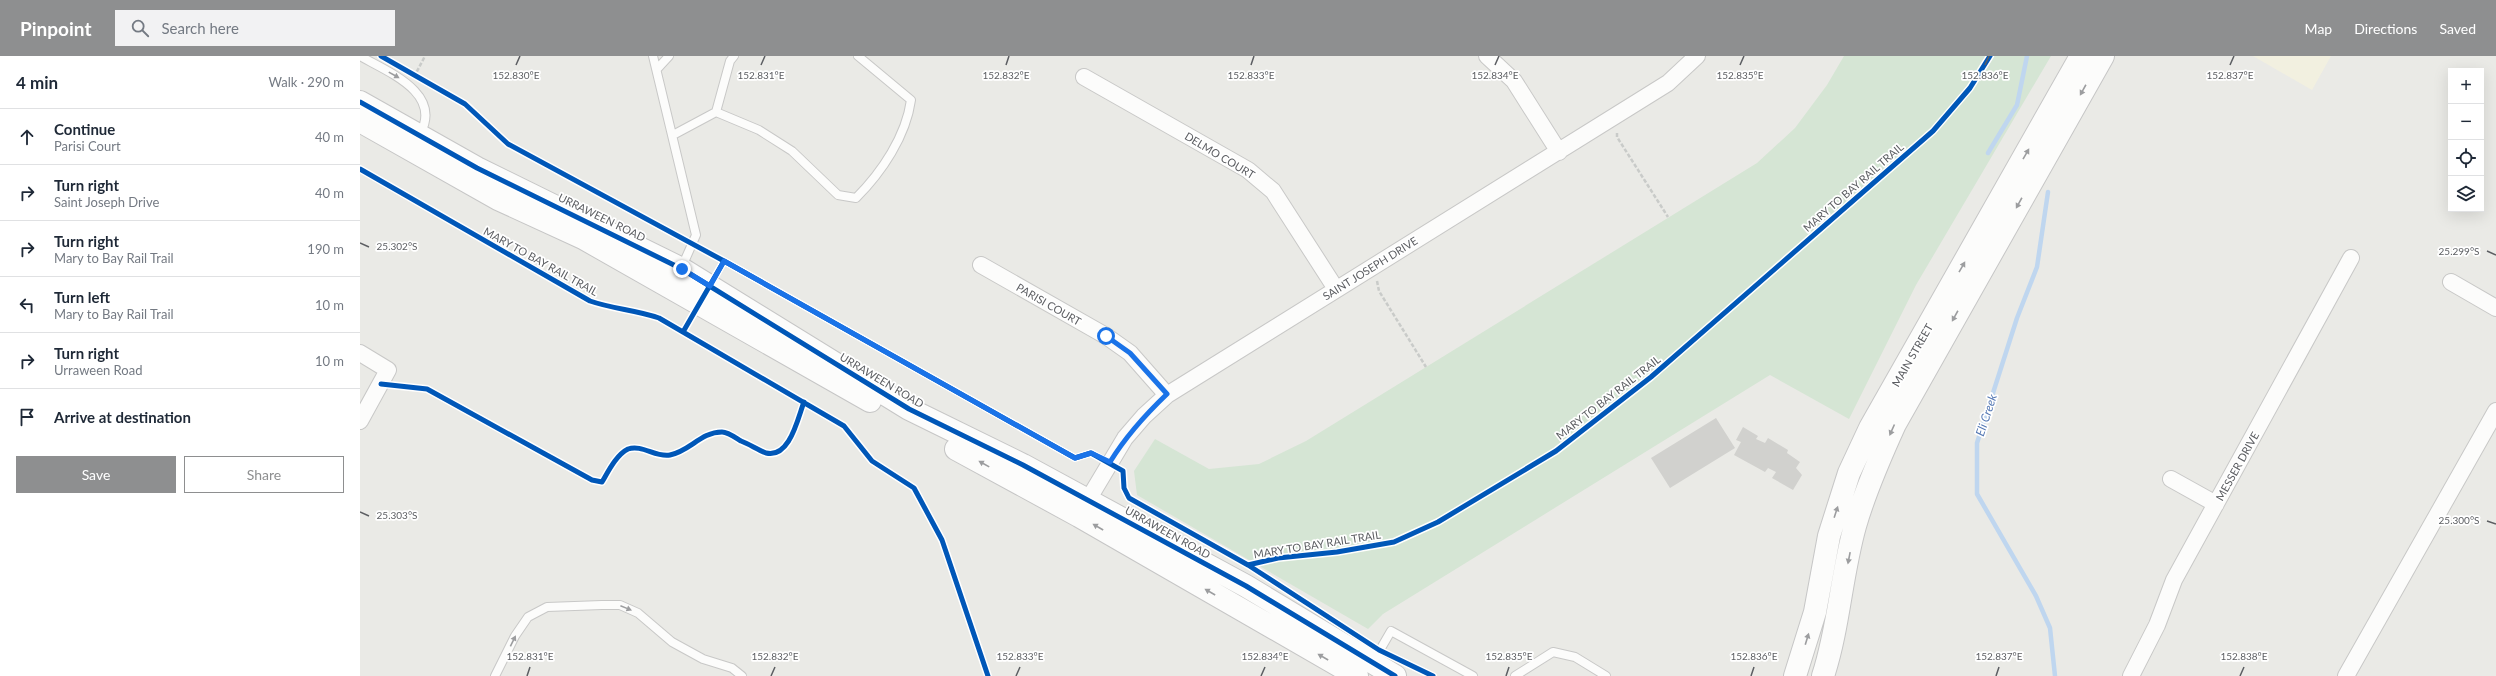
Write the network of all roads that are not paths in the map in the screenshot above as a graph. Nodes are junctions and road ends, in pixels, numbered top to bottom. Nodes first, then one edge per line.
1 (360, 56) edge
2 (653, 56) edge
3 (669, 56) edge
4 (734, 56) edge
5 (858, 56) edge
6 (1487, 56) edge
7 (1697, 56) edge
8 (2081, 56) edge
9 (2103, 56) edge
10 (657, 69) junction
11 (1084, 77) dead end
12 (360, 102) edge
13 (716, 112) junction
14 (360, 121) edge
15 (673, 135) junction
16 (410, 140) junction
17 (1559, 152) junction
18 (2351, 258) dead end
19 (981, 265) dead end
20 (676, 279) junction
21 (2450, 282) dead end
22 (1336, 289) junction
23 (2496, 308) edge
24 (360, 353) edge
25 (1167, 394) junction
26 (2496, 412) edge
27 (360, 421) edge
28 (2171, 479) dead end
29 (2216, 504) junction
30 (1083, 508) junction
31 (1843, 584) junction
32 (1364, 670) edge
33 (495, 676) edge
34 (742, 676) edge
35 (1395, 676) edge
36 (1473, 676) edge
37 (1515, 676) edge
38 (1606, 676) edge
39 (1795, 676) edge
40 (1822, 676) edge
41 (1836, 676) edge
42 (2131, 676) edge
43 (2346, 676) edge

1 -> 16 lane
2 - 10 lane
3 - 10 lane
4 - 13 lane
5 - 13 lane
6 - 17 street
7 - 17 street, SAINT JOSEPH DRIVE
39 -> 8 main road, MAIN STREET
9 -> 31 main road, MAIN STREET
10 - 15 lane
11 - 22 street, DELMO COURT
12 - 16 main road, URRAWEEN ROAD
13 - 15 lane
14 - 16 main road, URRAWEEN ROAD
15 - 20 lane
16 - 20 main road, URRAWEEN ROAD
17 - 22 street, SAINT JOSEPH DRIVE
18 - 29 street, MESSER DRIVE
19 - 25 street, PARISI COURT
20 - 30 main road, URRAWEEN ROAD
21 - 23 street
22 - 25 street, SAINT JOSEPH DRIVE
24 - 27 street
25 - 30 street, SAINT JOSEPH DRIVE
26 - 43 street
28 - 29 street
29 - 42 street, MESSER DRIVE
30 - 32 main road, URRAWEEN ROAD
31 - 40 main road, MAIN STREET
31 - 41 main road
32 - 35 main road, URRAWEEN ROAD
32 - 36 lane
33 -> 34 lane
37 - 38 lane

